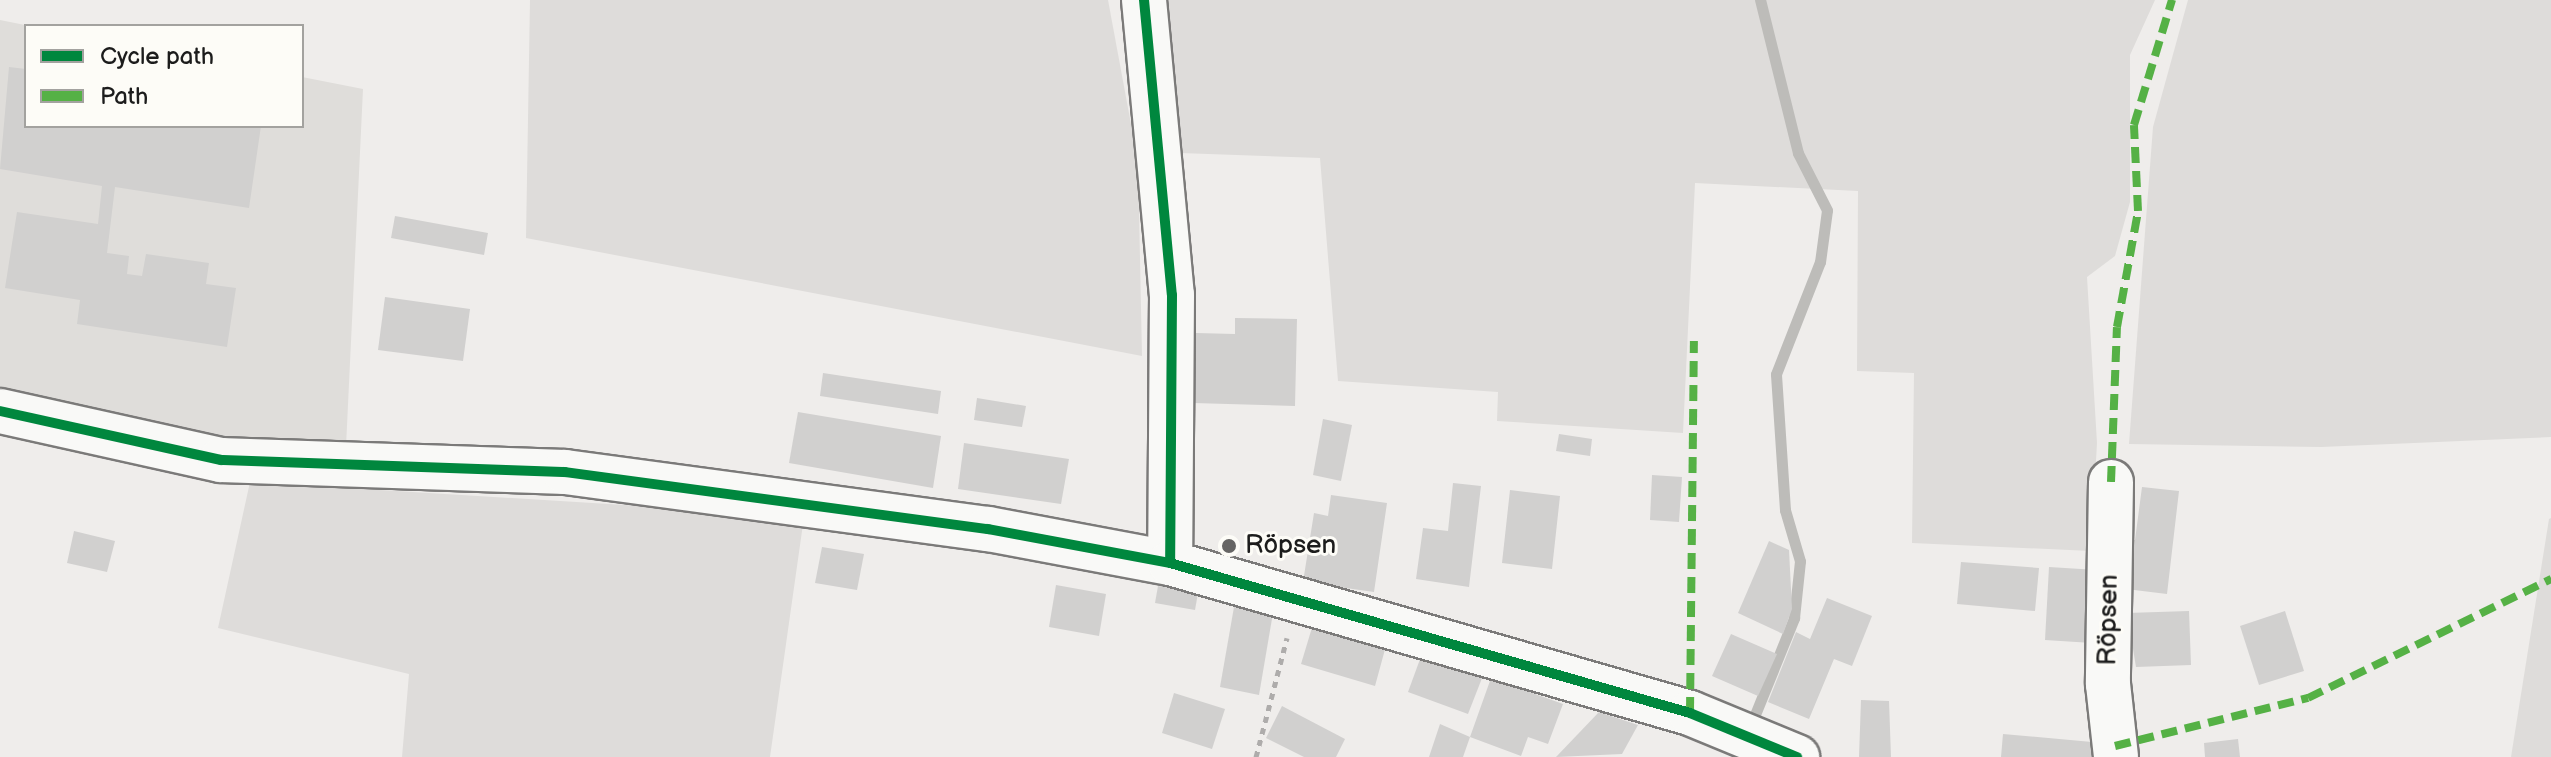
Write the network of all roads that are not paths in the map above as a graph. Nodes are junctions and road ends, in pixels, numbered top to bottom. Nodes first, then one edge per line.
1 (1144, 0) edge
2 (0, 411) edge
3 (2111, 482) dead end
4 (1170, 563) junction
5 (1797, 757) edge
6 (2116, 757) edge

1 - 4 street
2 - 4 street
3 - 6 street, Röpsen
4 - 5 street

